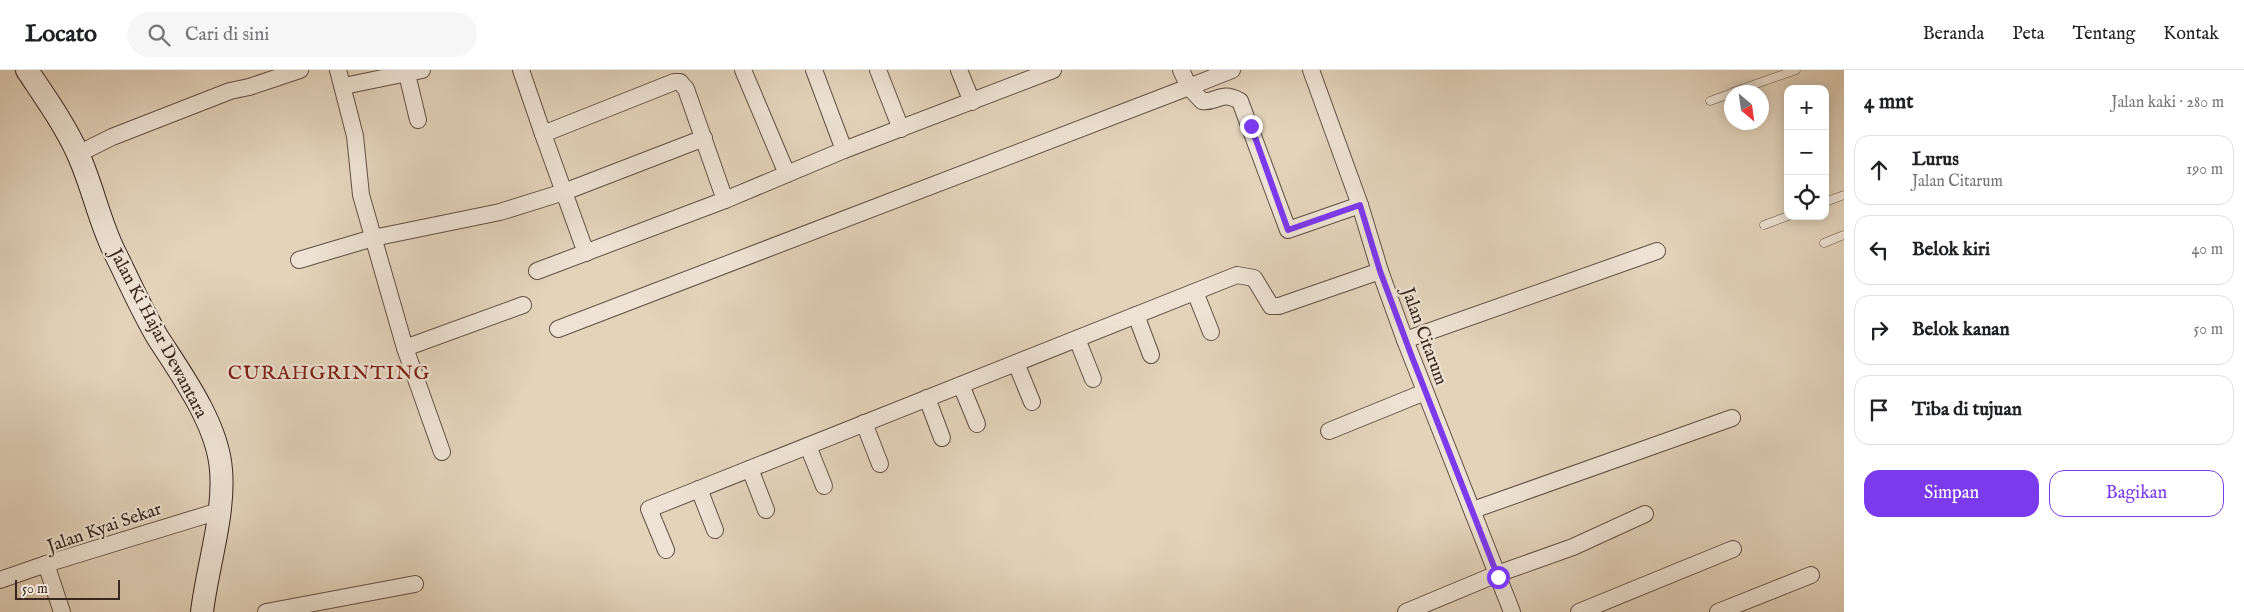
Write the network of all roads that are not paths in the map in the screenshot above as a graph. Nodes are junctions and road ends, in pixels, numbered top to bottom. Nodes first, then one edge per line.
1 (27, 70) edge
2 (300, 70) edge
3 (338, 70) edge
4 (521, 70) edge
5 (743, 70) edge
6 (814, 70) edge
7 (878, 70) edge
8 (959, 70) edge
9 (1053, 70) edge
10 (1181, 70) edge
11 (1232, 70) edge
12 (1311, 70) edge
13 (1796, 70) edge
14 (414, 72) edge
15 (1754, 85) edge
16 (344, 86) junction
17 (1189, 87) junction
18 (1724, 96) edge
19 (1710, 101) dead end
20 (972, 102) junction
21 (418, 120) dead end
22 (901, 129) junction
23 (543, 134) junction
24 (704, 138) junction
25 (844, 150) junction
26 (78, 154) junction
27 (786, 174) junction
28 (564, 192) junction
29 (1844, 195) edge
30 (725, 200) junction
31 (1829, 201) edge
32 (1360, 205) junction
33 (1784, 217) edge
34 (1764, 224) dead end
35 (1844, 235) edge
36 (373, 238) junction
37 (1824, 243) dead end
38 (1657, 251) dead end
39 (586, 254) junction
40 (299, 260) dead end
41 (537, 271) dead end
42 (1380, 271) junction
43 (1195, 292) junction
44 (523, 305) dead end
45 (1136, 315) junction
46 (558, 329) dead end
47 (1211, 332) dead end
48 (1077, 339) junction
49 (1405, 340) junction
50 (405, 348) junction
51 (1151, 355) dead end
52 (1016, 363) junction
53 (1093, 379) dead end
54 (961, 385) junction
55 (1425, 392) junction
56 (927, 398) junction
57 (1032, 402) dead end
58 (1732, 418) dead end
59 (864, 424) junction
60 (977, 424) dead end
61 (1329, 432) dead end
62 (942, 438) dead end
63 (808, 446) junction
64 (442, 452) dead end
65 (880, 464) dead end
66 (750, 469) junction
67 (824, 486) dead end
68 (698, 489) junction
69 (766, 510) dead end
70 (1473, 510) junction
71 (219, 511) junction
72 (1645, 514) dead end
73 (715, 530) dead end
74 (1733, 549) dead end
75 (666, 550) dead end
76 (46, 564) junction
77 (1811, 575) dead end
78 (0, 580) edge
79 (1500, 581) junction
80 (416, 584) dead end
81 (62, 612) edge
82 (202, 612) edge
83 (266, 612) edge
84 (1406, 612) edge
85 (1512, 612) edge
86 (1579, 612) edge
87 (1718, 612) edge

1 - 26 main road, Jalan Ki Hajar Dewantara
2 - 26 street
3 - 16 street
4 - 23 street
5 - 27 street
6 - 25 street
7 - 22 street
8 - 20 street
9 - 20 street
10 - 17 street
11 - 17 street
12 - 32 street, Jalan Citarum
13 - 15 lane
14 - 16 street
14 - 21 street
16 - 36 street
17 - 32 street
17 - 46 street
18 - 19 lane
20 - 22 street
22 - 25 street
23 - 24 street
23 - 28 street
24 - 28 street
24 - 30 street
25 - 27 street
26 - 71 main road, Jalan Ki Hajar Dewantara
27 - 30 street
28 - 36 street
28 - 39 street
29 - 31 lane
30 - 39 street
32 - 42 street, Jalan Citarum
33 - 34 lane
35 - 37 lane
36 - 40 street
36 - 50 street
38 - 49 street
39 - 41 street
42 - 43 street
42 - 49 street, Jalan Citarum
43 - 45 street
43 - 47 street
44 - 50 street
45 - 48 street
45 - 51 street
48 - 52 street
48 - 53 street
49 - 55 street, Jalan Citarum
50 - 64 street
52 - 54 street
52 - 57 street
54 - 56 street
54 - 60 street
55 - 61 street
55 - 70 street, Jalan Citarum
56 - 59 street
56 - 62 street
58 - 70 street
59 - 63 street
59 - 65 street
63 - 66 street
63 - 67 street
66 - 68 street
66 - 69 street
68 - 73 street
68 - 75 street
70 - 79 street, Jalan Citarum
71 - 76 street, Jalan Kyai Sekar
71 - 82 main road, Jalan Ki Hajar Dewantara
72 - 79 street
74 - 86 street
76 - 78 street
76 - 81 street, Jalan Kyai Sekar
77 - 87 street
79 - 84 street
79 - 85 street, Jalan Citarum
80 - 83 street

